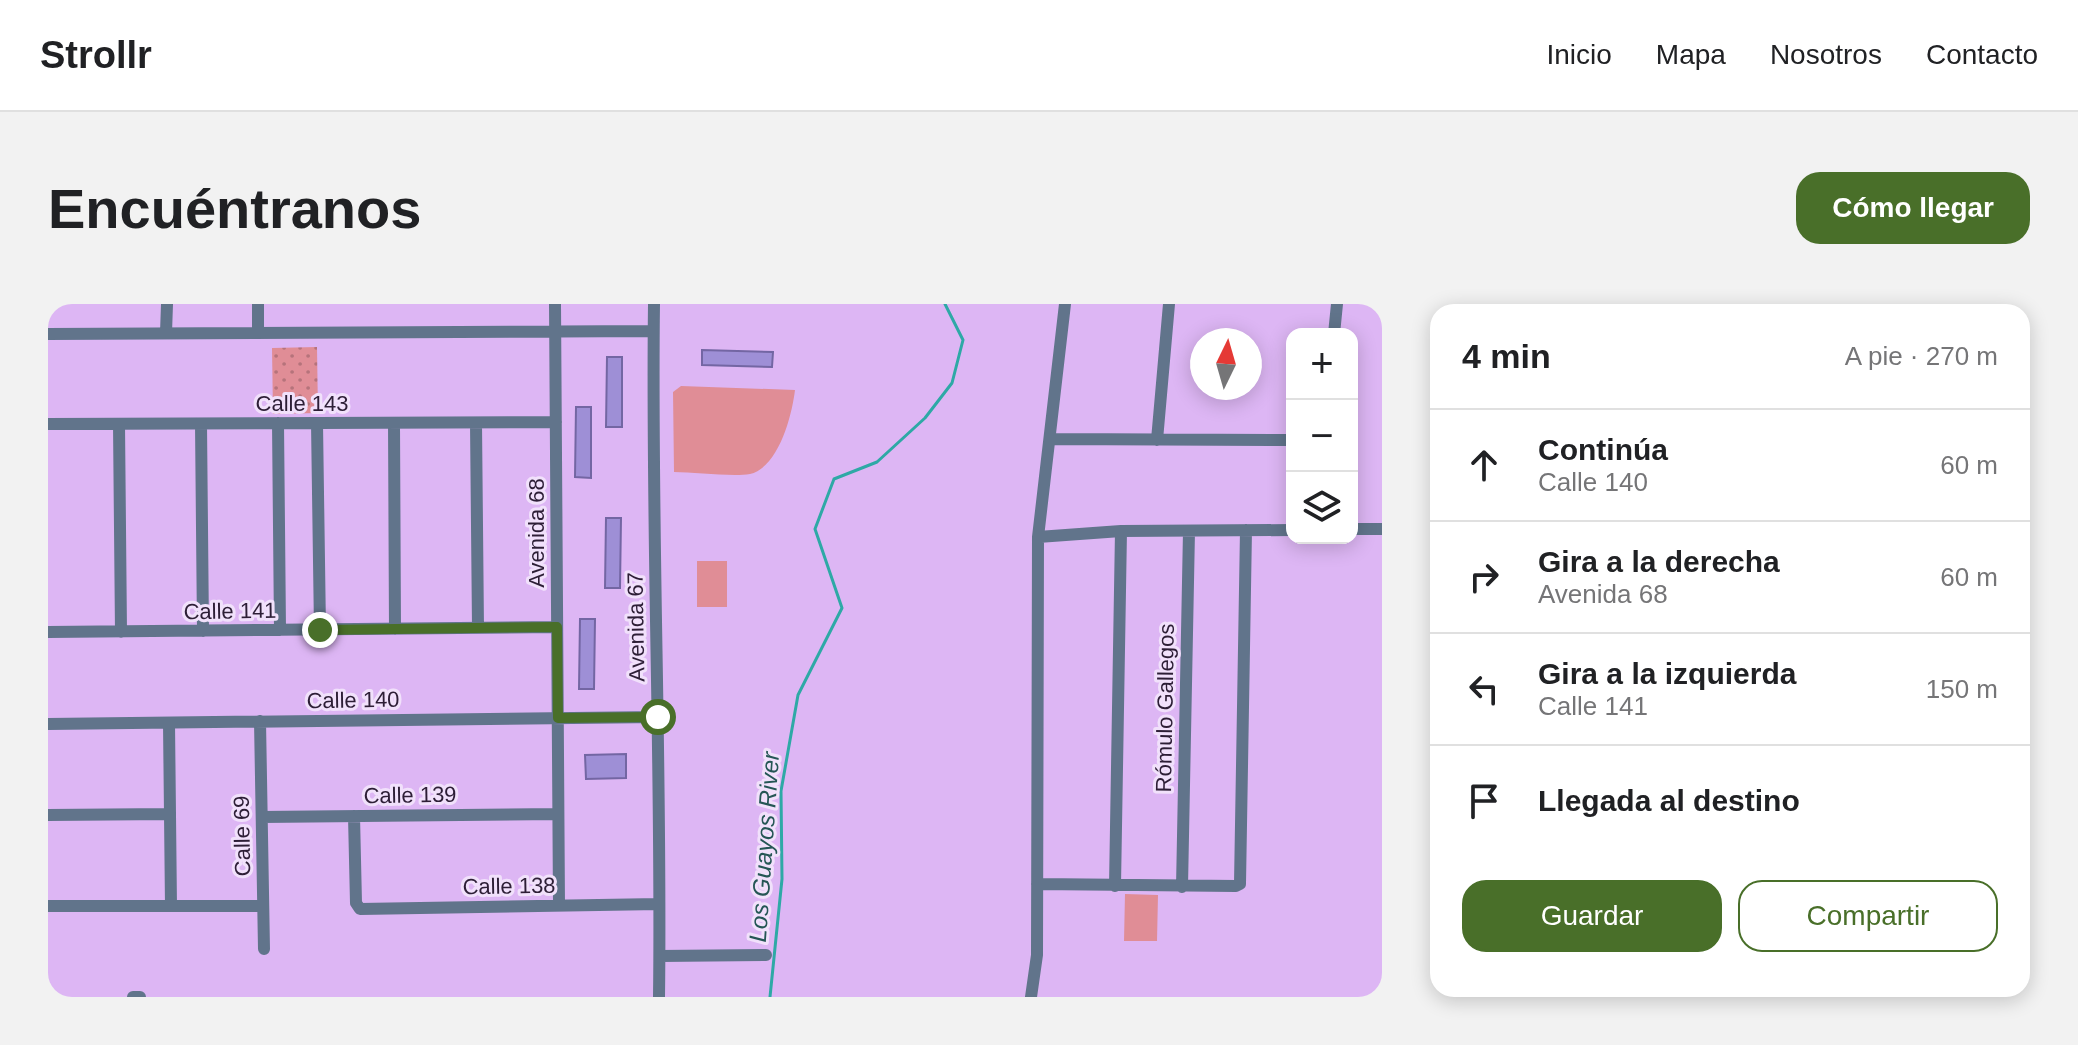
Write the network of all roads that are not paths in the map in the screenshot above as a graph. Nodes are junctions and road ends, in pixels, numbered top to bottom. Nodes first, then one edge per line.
1 (167, 304) edge
2 (258, 304) edge
3 (555, 304) edge
4 (654, 304) edge
5 (1065, 304) edge
6 (1169, 304) edge
7 (1337, 304) edge
8 (1335, 328) edge
9 (555, 331) junction
10 (652, 331) junction
11 (166, 333) junction
12 (258, 333) junction
13 (48, 334) edge
14 (556, 422) junction
15 (278, 423) junction
16 (317, 423) junction
17 (394, 423) junction
18 (476, 423) junction
19 (48, 424) edge
20 (119, 424) junction
21 (201, 424) junction
22 (1050, 439) junction
23 (1157, 440) junction
24 (1286, 440) edge
25 (1358, 529) edge
26 (1382, 529) edge
27 (1246, 530) junction
28 (1286, 530) edge
29 (1121, 531) junction
30 (1189, 531) junction
31 (1038, 537) junction
32 (557, 627) junction
33 (478, 628) junction
34 (395, 629) junction
35 (280, 630) junction
36 (320, 630) junction
37 (203, 631) junction
38 (48, 632) edge
39 (121, 632) junction
40 (658, 717) junction
41 (558, 718) junction
42 (260, 721) junction
43 (169, 723) junction
44 (48, 724) edge
45 (170, 814) junction
46 (558, 814) junction
47 (48, 815) edge
48 (354, 816) junction
49 (262, 817) junction
50 (1037, 884) junction
51 (1115, 886) junction
52 (1182, 887) junction
53 (659, 904) junction
54 (559, 905) junction
55 (48, 906) edge
56 (171, 906) junction
57 (263, 906) junction
58 (264, 949) dead end
59 (766, 955) dead end
60 (660, 956) junction
61 (133, 997) edge
62 (140, 997) edge
63 (659, 997) edge
64 (1031, 997) edge

1 - 11 street
2 - 12 street
3 - 9 street, Avenida 68
4 - 10 street, Avenida 67
5 - 22 street
6 - 23 street
7 - 8 street
9 - 10 street
9 - 12 street
9 - 14 street, Avenida 68
10 - 40 street, Avenida 67
11 - 12 street
11 - 13 street
14 - 18 street, Calle 143
14 - 32 street, Avenida 68
15 - 16 street, Calle 143
15 - 21 street, Calle 143
15 - 35 street
16 - 17 street, Calle 143
16 - 36 street
17 - 18 street, Calle 143
17 - 34 street
18 - 33 street
19 - 20 street, Calle 143
20 - 21 street, Calle 143
20 - 39 street
21 - 37 street
22 - 23 street
22 - 31 street
23 - 24 street
25 - 26 street
27 - 28 street
27 - 30 street
27 - 52 street
29 - 30 street
29 - 31 street
29 - 51 street
30 - 52 street, Rómulo Gallegos
31 - 50 street
32 - 33 street, Calle 141
32 - 41 street, Avenida 68
33 - 34 street, Calle 141
34 - 36 street, Calle 141
35 - 36 street, Calle 141
35 - 37 street, Calle 141
37 - 39 street, Calle 141
38 - 39 street, Calle 141
40 - 41 street, Calle 140
40 - 53 street, Avenida 67
41 - 42 street, Calle 140
41 - 46 street, Avenida 68
42 - 43 street, Calle 140
42 - 49 street, Calle 69
43 - 44 street, Calle 140
43 - 45 street
45 - 47 street
45 - 56 street
46 - 48 street, Calle 139
46 - 54 street, Avenida 68
48 - 49 street, Calle 139
48 - 54 street, Calle 138
49 - 57 street, Calle 69
50 - 51 street
50 - 64 street
51 - 52 street
53 - 54 street, Calle 138
53 - 60 street, Avenida 67
55 - 56 street
56 - 57 street
57 - 58 street, Calle 69
59 - 60 street
60 - 63 street, Avenida 67
61 - 62 street

